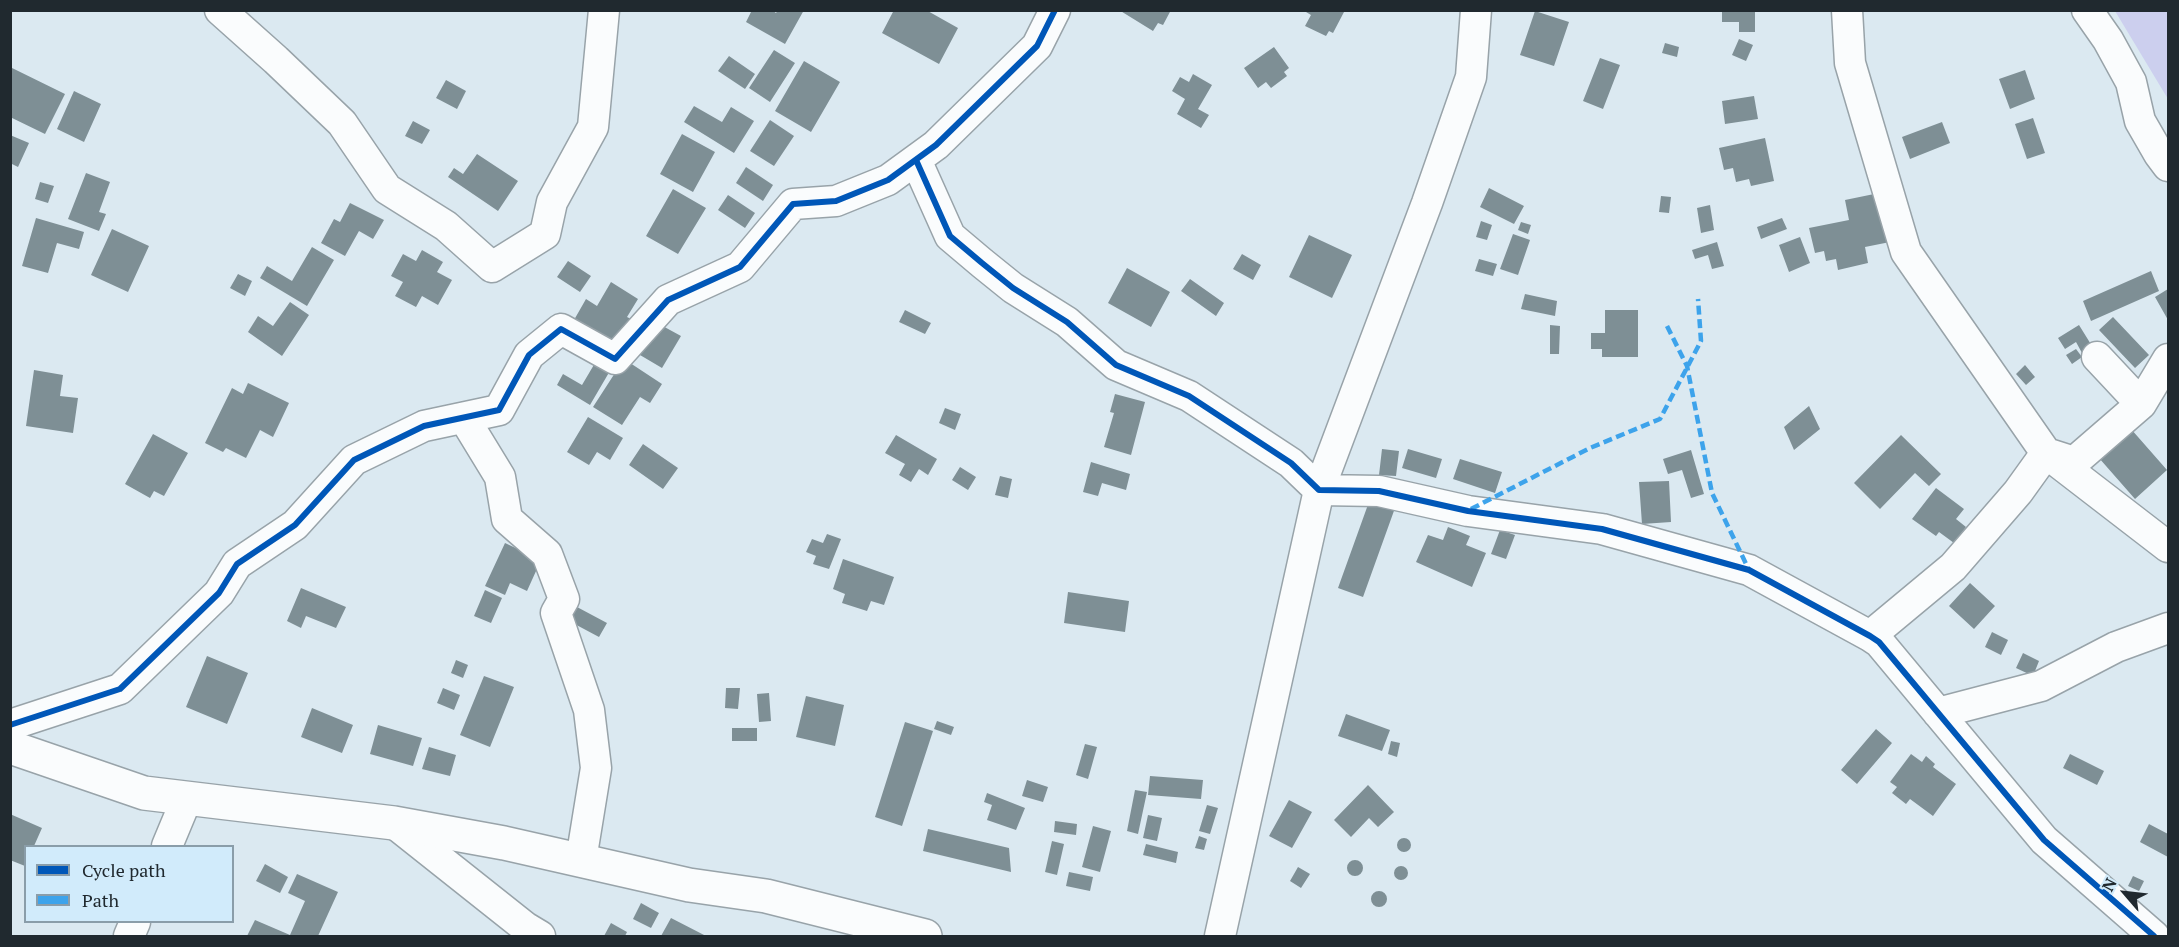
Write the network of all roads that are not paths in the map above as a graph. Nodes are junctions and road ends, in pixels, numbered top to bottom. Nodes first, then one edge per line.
1 (220, 10) edge
2 (604, 10) edge
3 (1055, 10) edge
4 (1476, 10) edge
5 (1847, 10) edge
6 (2087, 10) edge
7 (916, 160) junction
8 (2169, 166) edge
9 (2097, 357) dead end
10 (2169, 359) edge
11 (2141, 404) junction
12 (464, 418) junction
13 (2046, 453) junction
14 (1318, 490) junction
15 (2169, 547) edge
16 (2169, 628) edge
17 (1870, 636) junction
18 (1938, 713) junction
19 (10, 725) edge
20 (10, 747) edge
21 (187, 798) junction
22 (394, 823) junction
23 (167, 845) edge
24 (581, 860) junction
25 (540, 936) edge
26 (925, 936) edge
27 (1220, 936) edge
28 (2154, 936) edge

1 - 2 street
3 - 7 street
4 - 14 street
5 - 13 street
6 - 8 street
7 - 12 street
7 - 14 street
9 - 11 street
10 - 11 street
11 - 13 street
12 - 19 street
12 - 24 street
13 - 15 street
13 - 17 street
14 - 17 street
14 - 27 street
16 - 18 street
17 - 18 street
18 - 28 street
20 - 21 street
21 - 22 street
21 - 23 street
22 - 24 street
22 - 25 street
24 - 26 street

